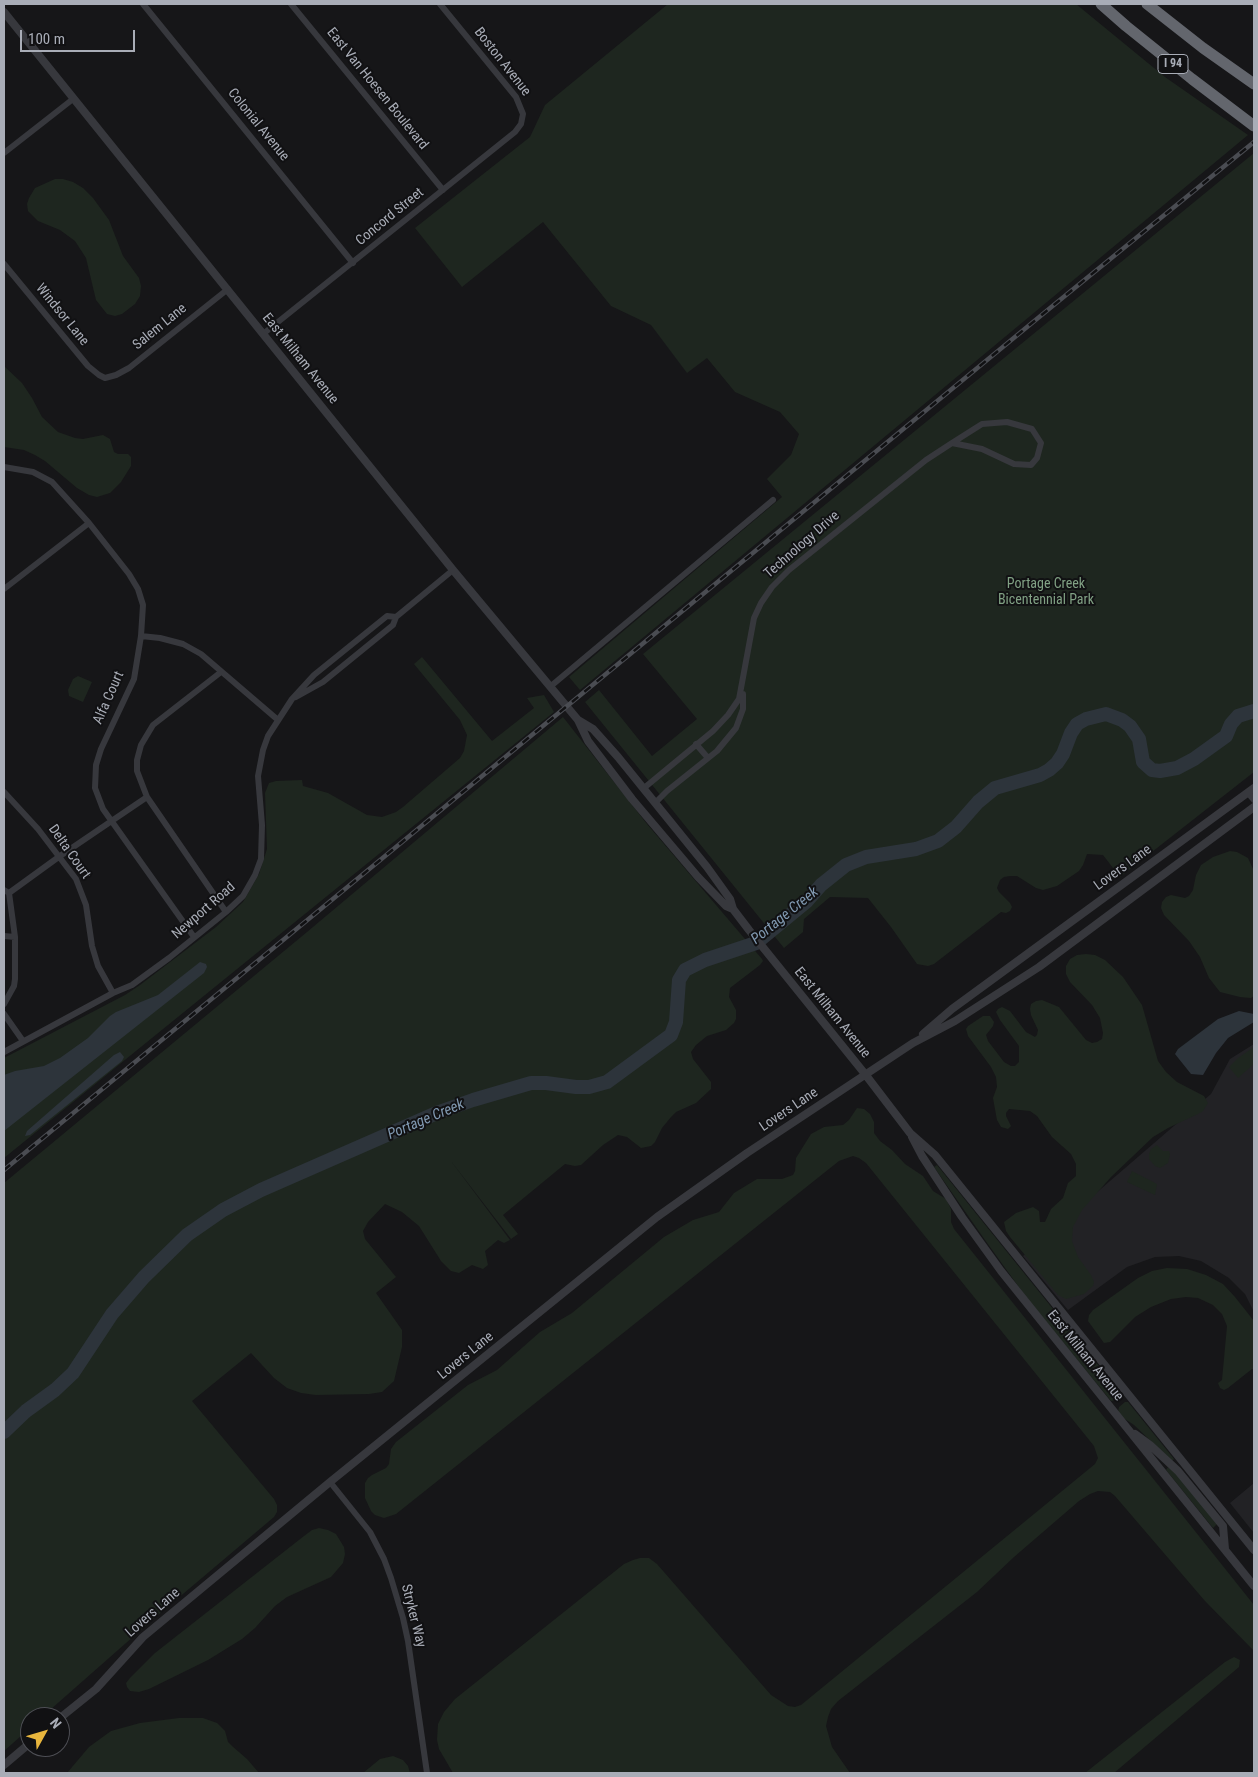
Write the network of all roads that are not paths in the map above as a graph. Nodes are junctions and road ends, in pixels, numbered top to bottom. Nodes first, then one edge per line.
1 (143, 4) edge
2 (291, 4) edge
3 (440, 4) edge
4 (1101, 4) edge
5 (1147, 4) edge
6 (4, 12) edge
7 (1254, 84) edge
8 (73, 99) junction
9 (523, 114) joint
10 (1251, 124) edge
11 (4, 153) edge
12 (443, 190) junction
13 (353, 263) junction
14 (4, 264) edge
15 (228, 289) junction
16 (264, 334) junction
17 (105, 378) joint
18 (952, 443) junction
19 (4, 468) edge
20 (773, 500) dead end
21 (89, 523) junction
22 (453, 570) junction
23 (4, 590) edge
24 (396, 617) junction
25 (141, 636) junction
26 (221, 672) junction
27 (745, 675) junction
28 (551, 686) junction
29 (292, 699) junction
30 (278, 720) junction
31 (578, 720) junction
32 (696, 744) junction
33 (708, 758) junction
34 (644, 788) junction
35 (1251, 790) edge
36 (4, 792) edge
37 (147, 797) junction
38 (1254, 800) edge
39 (655, 802) junction
40 (1254, 807) edge
41 (112, 820) junction
42 (60, 856) junction
43 (6, 891) edge
44 (734, 909) junction
45 (226, 912) junction
46 (4, 936) edge
47 (15, 937) junction
48 (194, 937) junction
49 (113, 992) junction
50 (4, 1004) edge
51 (4, 1014) edge
52 (23, 1041) junction
53 (913, 1043) junction
54 (4, 1052) edge
55 (865, 1074) junction
56 (910, 1133) junction
57 (1126, 1427) junction
58 (330, 1482) junction
59 (1230, 1521) junction
60 (1223, 1526) junction
61 (1225, 1549) junction
62 (1254, 1550) edge
63 (1254, 1586) edge
64 (70, 1710) edge
65 (20, 1751) edge
66 (4, 1765) edge
67 (427, 1773) edge

1 - 13 street, Colonial Avenue
2 - 12 street, East Van Hoesen Boulevard
3 - 9 street, Boston Avenue
4 - 10 highway, I 94
5 - 7 highway, I 94
6 - 8 street, East Milham Avenue
8 - 11 street
8 - 15 street, East Milham Avenue
9 - 12 street, Concord Street
12 - 13 street, Concord Street
13 - 16 street, Concord Street
14 - 17 street, Windsor Lane
15 - 16 street, East Milham Avenue
15 - 17 street, Salem Lane
16 - 22 street, East Milham Avenue
18 - 18 street, Technology Drive
18 - 27 street, Technology Drive
19 - 21 street, Alfa Court
20 - 28 street
21 - 23 street
21 - 25 street, Alfa Court
22 - 24 street, Newport Road
22 - 28 street, East Milham Avenue
24 - 29 street, Newport Road
24 - 29 street, Newport Road
25 - 26 street
25 - 41 street, Alfa Court
26 - 30 street
26 - 37 street
27 - 32 street, Technology Drive
27 - 33 street
28 - 31 street, East Milham Avenue
29 - 30 street, Newport Road
30 - 45 street, Newport Road
31 - 34 street, East Milham Avenue
31 - 44 street, East Milham Avenue
32 - 33 street
32 - 34 street, Technology Drive
33 - 39 street
34 - 39 street, East Milham Avenue
35 - 38 street
35 - 53 street, Lovers Lane
36 - 42 street, Delta Court
37 - 41 street
37 - 45 street
39 - 44 street, East Milham Avenue
40 - 53 street, Lovers Lane
41 - 42 street
41 - 48 street, Alfa Court
42 - 43 street
42 - 49 street, Delta Court
43 - 47 street
44 - 55 street, East Milham Avenue
45 - 48 street, Newport Road
46 - 47 street
47 - 50 street
48 - 49 street, Newport Road
49 - 52 street, Newport Road
51 - 52 street
52 - 54 street, Newport Road
53 - 55 street, Lovers Lane
55 - 56 street, East Milham Avenue
55 - 58 street, Lovers Lane
56 - 57 street, East Milham Avenue
56 - 59 street, East Milham Avenue
57 - 60 street
57 - 61 street, East Milham Avenue
58 - 64 street, Lovers Lane
58 - 67 street, Stryker Way
59 - 60 street
59 - 62 street, East Milham Avenue
60 - 61 street
61 - 63 street, East Milham Avenue
65 - 66 street

